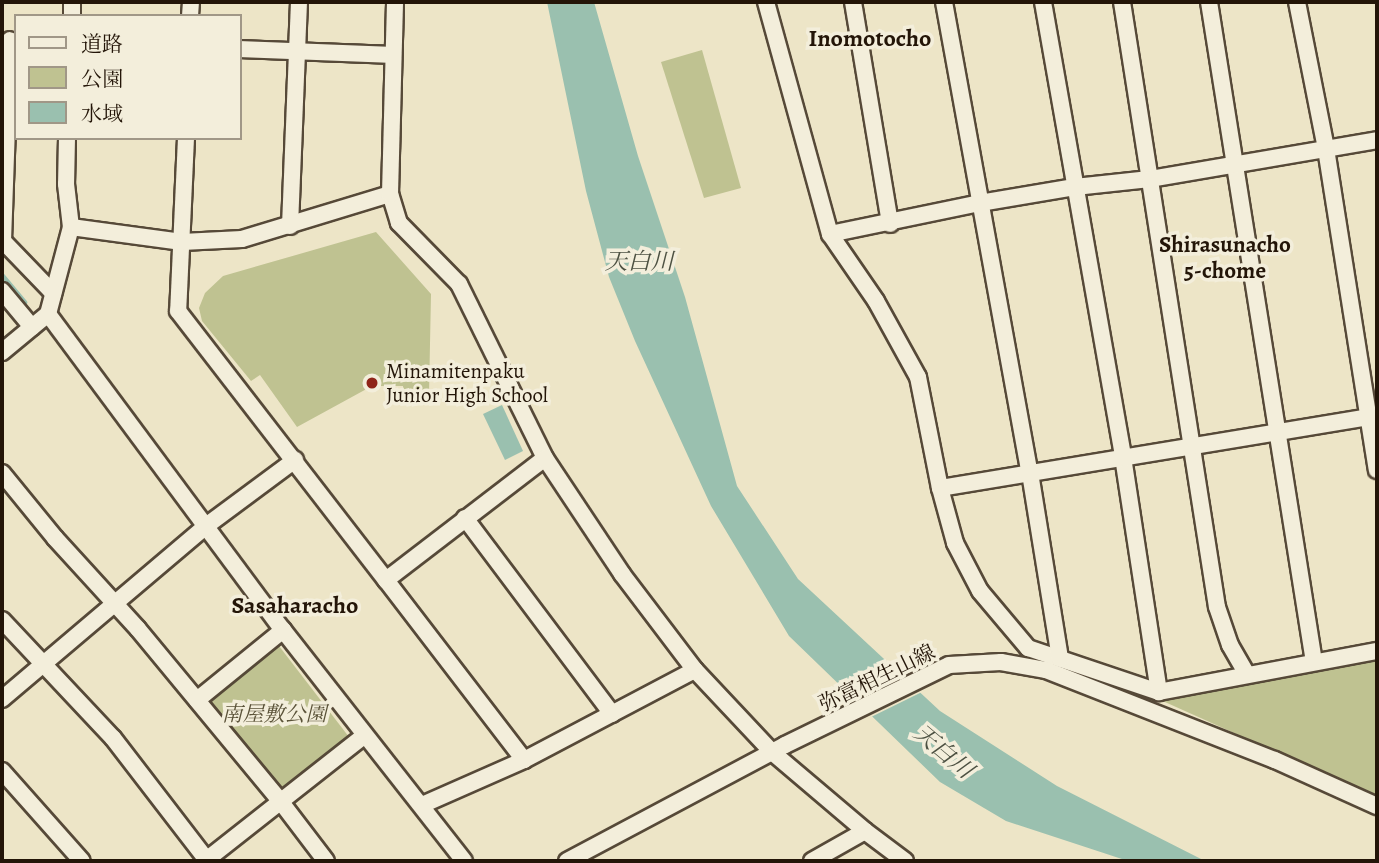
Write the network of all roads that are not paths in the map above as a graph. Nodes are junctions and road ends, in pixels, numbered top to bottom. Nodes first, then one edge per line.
1 (299, 2) edge
2 (395, 2) edge
3 (766, 2) edge
4 (853, 2) edge
5 (944, 2) edge
6 (1043, 2) edge
7 (1122, 2) edge
8 (1209, 2) edge
9 (1297, 2) edge
10 (9, 40) edge
11 (242, 49) edge
12 (297, 51) junction
13 (393, 55) junction
14 (67, 140) edge
15 (186, 140) edge
16 (1377, 140) edge
17 (1326, 149) junction
18 (1233, 165) junction
19 (1150, 179) junction
20 (1075, 187) junction
21 (390, 194) junction
22 (980, 203) junction
23 (890, 224) junction
24 (290, 226) junction
25 (71, 227) junction
26 (830, 234) junction
27 (2, 240) edge
28 (182, 242) junction
29 (2, 291) edge
30 (53, 293) junction
31 (48, 314) junction
32 (32, 327) junction
33 (2, 352) edge
34 (1373, 416) edge
35 (1275, 432) junction
36 (1193, 446) junction
37 (1123, 457) junction
38 (545, 458) junction
39 (295, 460) junction
40 (1377, 470) edge
41 (2, 473) edge
42 (1030, 473) junction
43 (940, 488) junction
44 (465, 518) junction
45 (206, 526) junction
46 (386, 580) junction
47 (114, 602) junction
48 (2, 620) edge
49 (283, 630) junction
50 (1377, 651) edge
51 (1060, 659) junction
52 (1314, 662) junction
53 (43, 664) junction
54 (695, 670) junction
55 (1247, 674) junction
56 (1159, 692) junction
57 (2, 699) edge
58 (197, 701) junction
59 (612, 714) junction
60 (364, 736) junction
61 (778, 749) junction
62 (524, 760) junction
63 (2, 771) edge
64 (281, 802) junction
65 (422, 805) junction
66 (1377, 806) edge
67 (865, 831) junction
68 (832, 857) edge
69 (82, 861) edge
70 (206, 861) edge
71 (326, 861) edge
72 (464, 861) edge
73 (567, 861) edge
74 (812, 861) edge
75 (905, 861) edge

1 - 12 street
2 - 13 street
3 - 26 street
4 - 23 street
5 - 22 street
6 - 20 street
7 - 19 street
8 - 18 street
9 - 17 street
10 - 27 street
11 - 12 street
12 - 13 street
12 - 24 street
13 - 21 street
14 - 25 street
15 - 28 street
16 - 17 street
17 - 18 street
17 - 34 street
18 - 19 street
18 - 35 street
19 - 20 street
19 - 36 street
20 - 22 street
20 - 37 street
21 - 24 street
21 - 38 street
22 - 23 street
22 - 42 street
23 - 26 street
24 - 28 street
25 - 28 street
25 - 30 street
26 - 43 street
27 - 30 street
28 - 39 street
29 - 32 street
30 - 31 street
31 - 32 street
31 - 45 street
32 - 33 street
34 - 35 street
34 - 40 street
35 - 36 street
35 - 52 street
36 - 37 street
36 - 55 street
37 - 42 street
37 - 56 street
38 - 44 street
38 - 54 street
39 - 45 street
39 - 46 street
41 - 47 street
42 - 43 street
42 - 51 street
43 - 51 street
44 - 46 street
44 - 59 street
45 - 47 street
45 - 49 street
46 - 62 street
47 - 53 street
47 - 58 street
48 - 53 street
49 - 58 street
49 - 60 street
50 - 52 street
51 - 56 street
52 - 55 street
53 - 57 street
53 - 70 street
54 - 59 street
54 - 61 street
55 - 56 street
58 - 64 street
59 - 62 street
60 - 64 street
60 - 65 street
61 - 66 street, 弥富相生山線
61 - 67 street
61 - 73 street, 弥富相生山線
62 - 65 street
63 - 69 street
64 - 70 street
64 - 71 street
65 - 72 street
67 - 68 street
67 - 75 street
68 - 74 street

